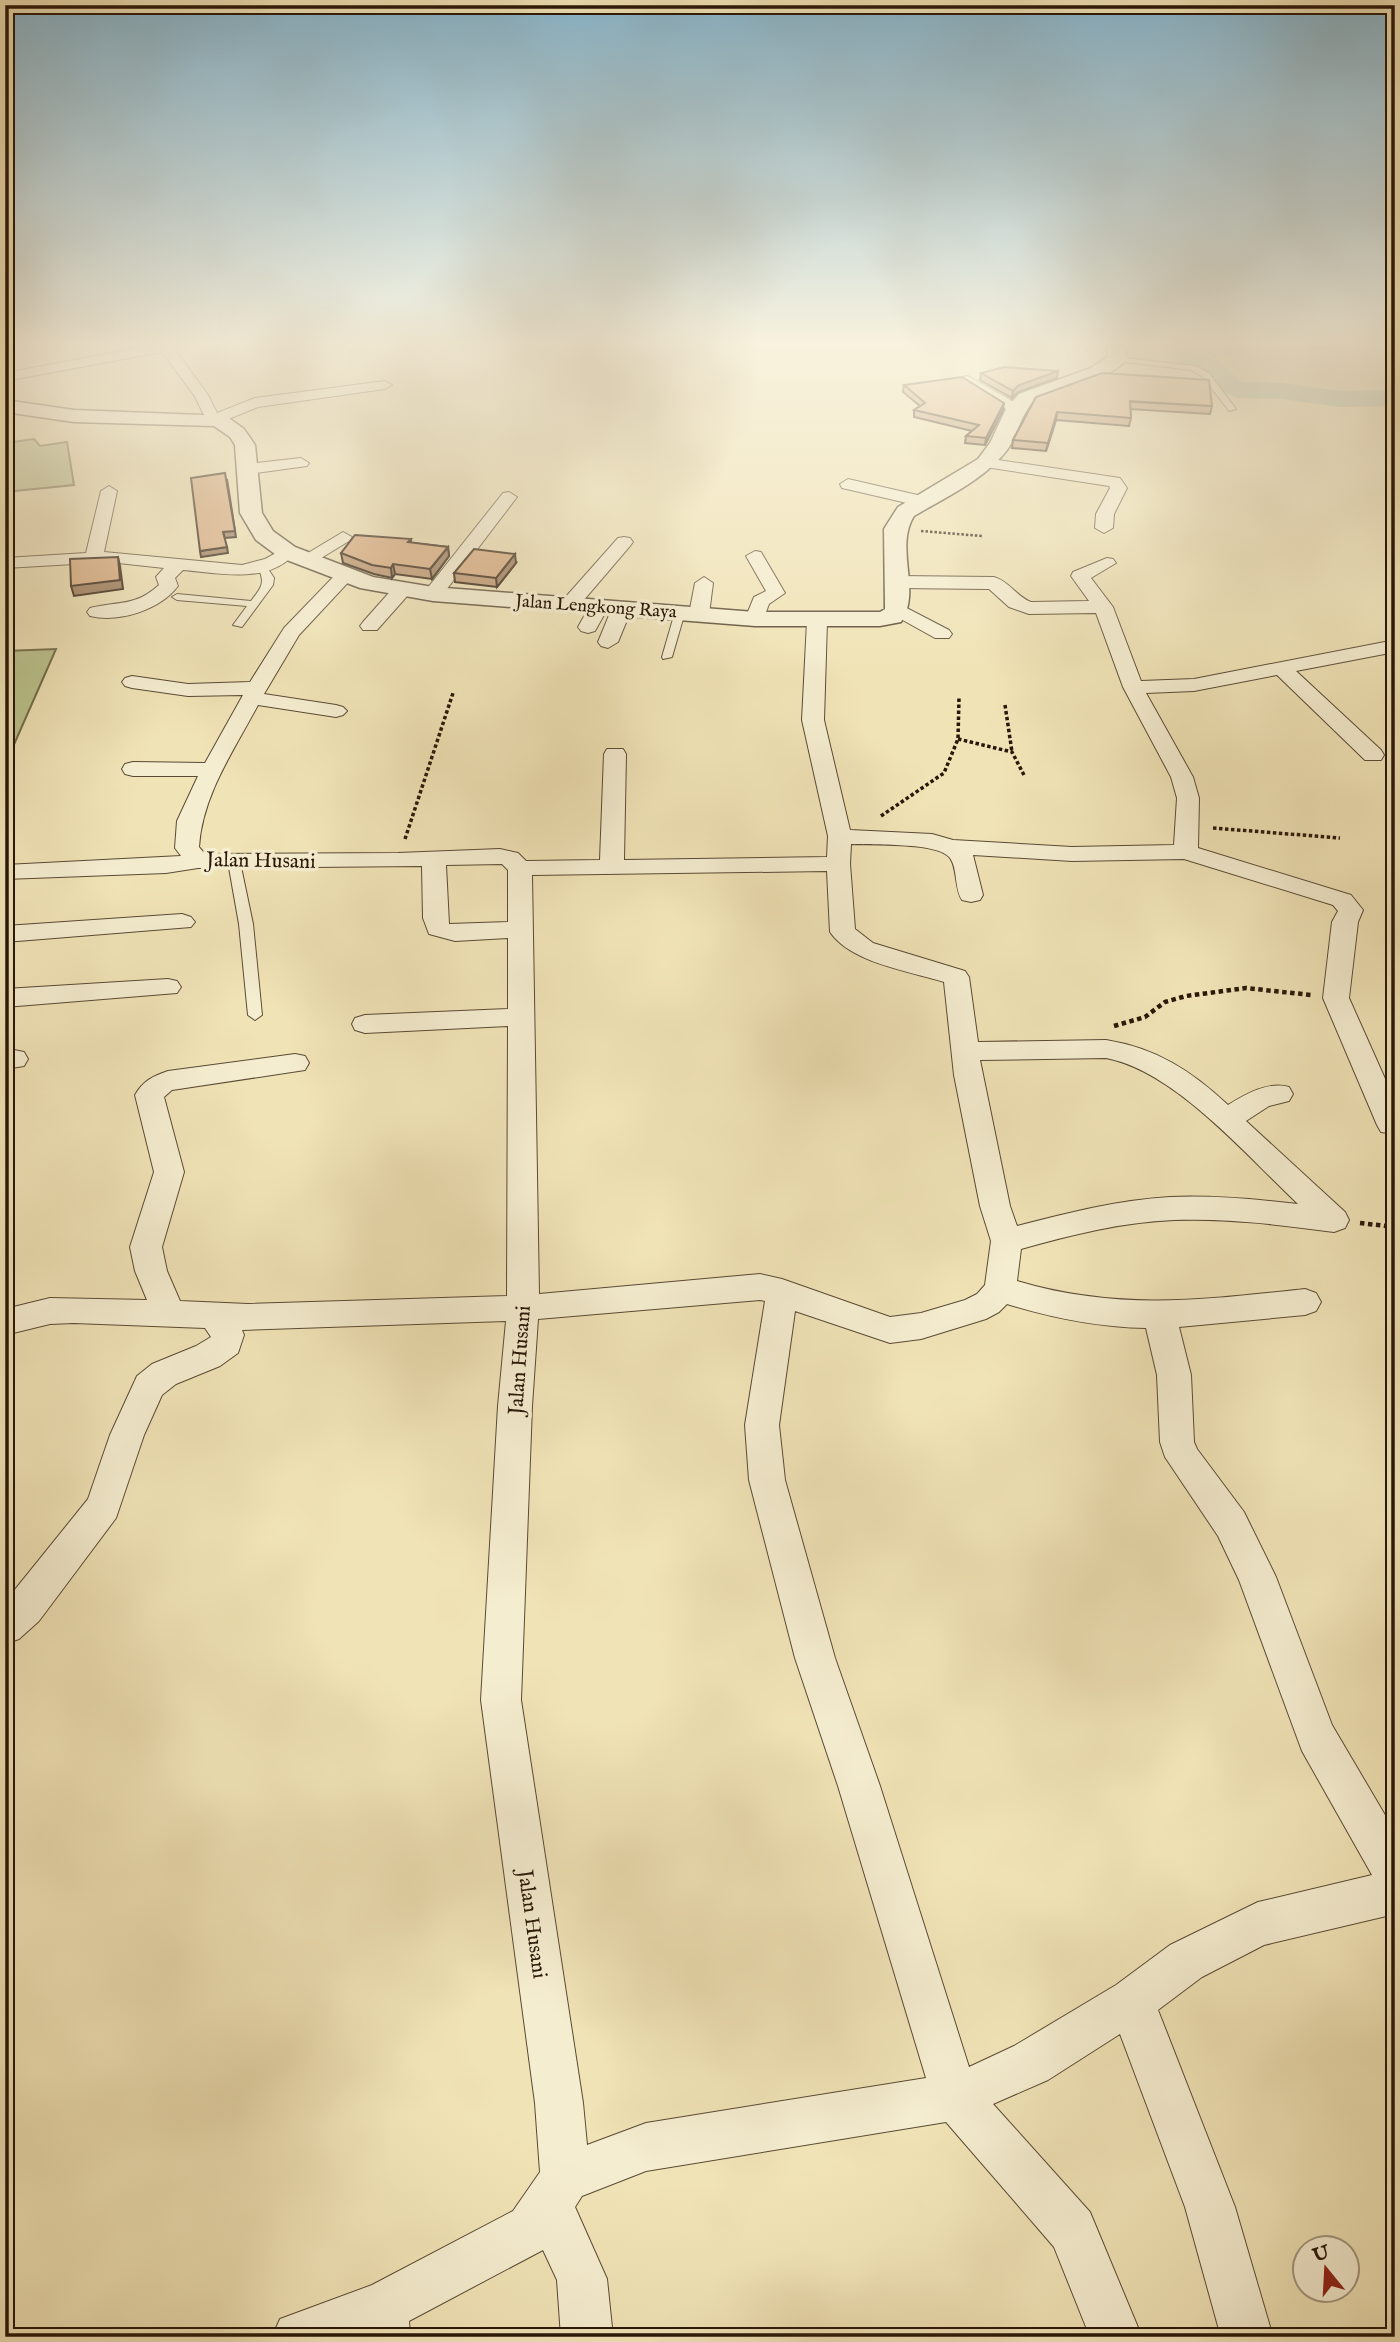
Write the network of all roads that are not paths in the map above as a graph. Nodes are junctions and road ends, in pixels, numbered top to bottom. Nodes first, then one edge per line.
1 (246, 456) edge
2 (991, 456) edge
3 (301, 463) dead end
4 (985, 463) junction
5 (248, 469) junction
6 (848, 484) dead end
7 (109, 491) dead end
8 (509, 497) dead end
9 (920, 501) junction
10 (1104, 528) dead end
11 (343, 537) dead end
12 (624, 542) dead end
13 (297, 556) junction
14 (755, 556) dead end
15 (94, 557) junction
16 (5, 563) edge
17 (1107, 563) dead end
18 (180, 564) junction
19 (261, 566) junction
20 (350, 581) junction
21 (896, 582) junction
22 (704, 583) dead end
23 (402, 590) junction
24 (433, 594) junction
25 (177, 597) dead end
26 (253, 604) junction
27 (570, 604) junction
28 (1103, 607) junction
29 (622, 608) junction
30 (897, 610) junction
31 (97, 612) dead end
32 (690, 613) junction
33 (755, 619) junction
34 (817, 621) junction
35 (238, 625) dead end
36 (370, 626) dead end
37 (942, 634) dead end
38 (608, 642) dead end
39 (1395, 646) edge
40 (667, 657) dead end
41 (1280, 667) junction
42 (132, 682) dead end
43 (1133, 687) junction
44 (255, 693) junction
45 (336, 711) dead end
46 (615, 754) dead end
47 (1373, 755) dead end
48 (132, 769) dead end
49 (212, 770) junction
50 (851, 837) junction
51 (1187, 839) junction
52 (951, 847) junction
53 (434, 859) junction
54 (198, 861) junction
55 (234, 862) junction
56 (838, 864) junction
57 (520, 868) junction
58 (612, 868) junction
59 (5, 872) edge
60 (971, 895) dead end
61 (182, 922) dead end
62 (520, 929) junction
63 (5, 934) edge
64 (168, 988) dead end
65 (5, 998) edge
66 (256, 1015) dead end
67 (522, 1017) junction
68 (366, 1024) dead end
69 (965, 1051) junction
70 (295, 1063) dead end
71 (1279, 1094) dead end
72 (1226, 1121) junction
73 (1391, 1125) dead end
74 (1007, 1241) junction
75 (1000, 1289) junction
76 (782, 1292) junction
77 (1305, 1302) dead end
78 (523, 1308) junction
79 (169, 1314) junction
80 (1159, 1314) junction
81 (215, 1317) junction
82 (5, 1322) edge
83 (5, 1626) edge
84 (1395, 1873) edge
85 (1395, 1892) edge
86 (1132, 2001) junction
87 (955, 2097) junction
88 (556, 2191) junction
89 (384, 2322) edge
90 (298, 2337) edge
91 (587, 2337) edge
92 (1116, 2337) edge
93 (1247, 2337) edge

1 - 5 street, Jalan Lengkong Raya
2 - 4 street
3 - 5 street
4 - 9 street
4 - 10 street
5 - 13 street, Jalan Lengkong Raya
6 - 9 street
7 - 15 street
8 - 24 street
9 - 21 street
11 - 13 street
12 - 27 street
13 - 19 street
13 - 20 street, Jalan Lengkong Raya
14 - 33 street
15 - 16 street
15 - 18 street
17 - 28 street
18 - 19 street
18 - 31 street
19 - 26 lane
20 - 23 street, Jalan Lengkong Raya
20 - 44 street, Jalan Husani
21 - 28 street
21 - 30 street
22 - 32 street
23 - 24 street, Jalan Lengkong Raya
23 - 36 street
24 - 27 street, Jalan Lengkong Raya
25 - 26 lane
26 - 35 lane
27 - 29 street, Jalan Lengkong Raya
28 - 43 street
29 - 32 street, Jalan Lengkong Raya
29 - 38 street
30 - 34 street, Jalan Lengkong Raya
30 - 37 street
32 - 33 street, Jalan Lengkong Raya
32 - 40 lane
33 - 34 street, Jalan Lengkong Raya
34 - 50 street
39 - 41 street
41 - 43 street
41 - 47 street
42 - 44 street
43 - 51 street
44 - 45 street
44 - 49 street, Jalan Husani
46 - 58 street
48 - 49 street
49 - 54 street, Jalan Husani
50 - 52 street
50 - 56 street
51 - 52 street
51 - 73 street
52 - 60 street
53 - 55 street, Jalan Husani
53 - 57 street, Jalan Husani
53 - 62 street
54 - 55 street, Jalan Husani
54 - 59 street
55 - 66 lane
56 - 58 street
56 - 69 street
57 - 58 street
57 - 62 street, Jalan Husani
61 - 63 street
62 - 67 street, Jalan Husani
64 - 65 street
67 - 68 street
67 - 78 street, Jalan Husani
69 - 72 street
69 - 74 street
70 - 79 street
71 - 72 street
72 - 74 street
74 - 75 street
75 - 76 street
75 - 80 street
76 - 78 street
76 - 87 street
77 - 80 street
78 - 81 street
78 - 88 street, Jalan Husani
79 - 81 street
79 - 82 street
80 - 84 street
81 - 83 street
85 - 86 street
86 - 87 street
86 - 93 street
87 - 88 street
87 - 92 street
88 - 89 street
88 - 91 street, Jalan Husani
89 - 90 street

